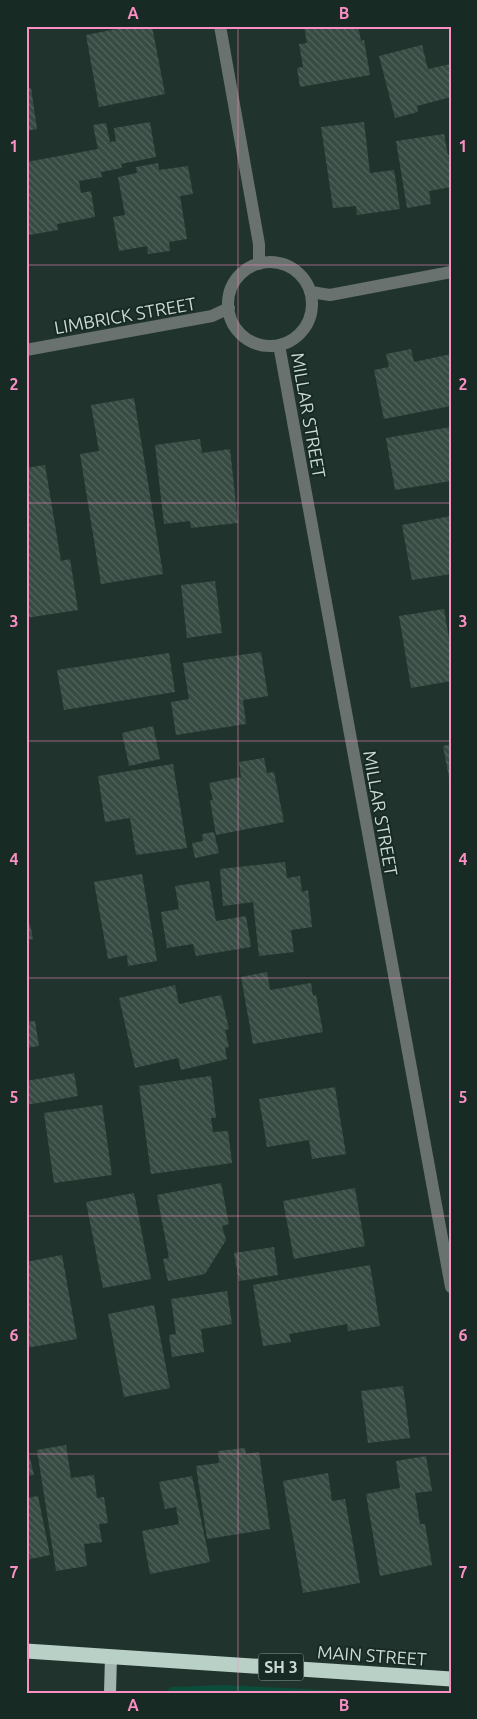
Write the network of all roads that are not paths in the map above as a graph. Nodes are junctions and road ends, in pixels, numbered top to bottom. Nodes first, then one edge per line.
1 (220, 26) edge
2 (259, 264) junction
3 (451, 272) edge
4 (311, 292) junction
5 (229, 308) junction
6 (279, 345) junction
7 (26, 350) edge
8 (451, 1287) edge
9 (26, 1651) edge
10 (111, 1656) junction
11 (451, 1679) edge
12 (110, 1693) edge

1 - 2 street
2 - 4 street
2 - 5 street
3 - 4 street
4 - 6 street
5 - 6 street
5 - 7 street, LIMBRICK STREET
6 - 8 street, MILLAR STREET
9 - 10 highway, SH 3
10 - 11 highway, MAIN STREET / SH 3
10 - 12 main road

